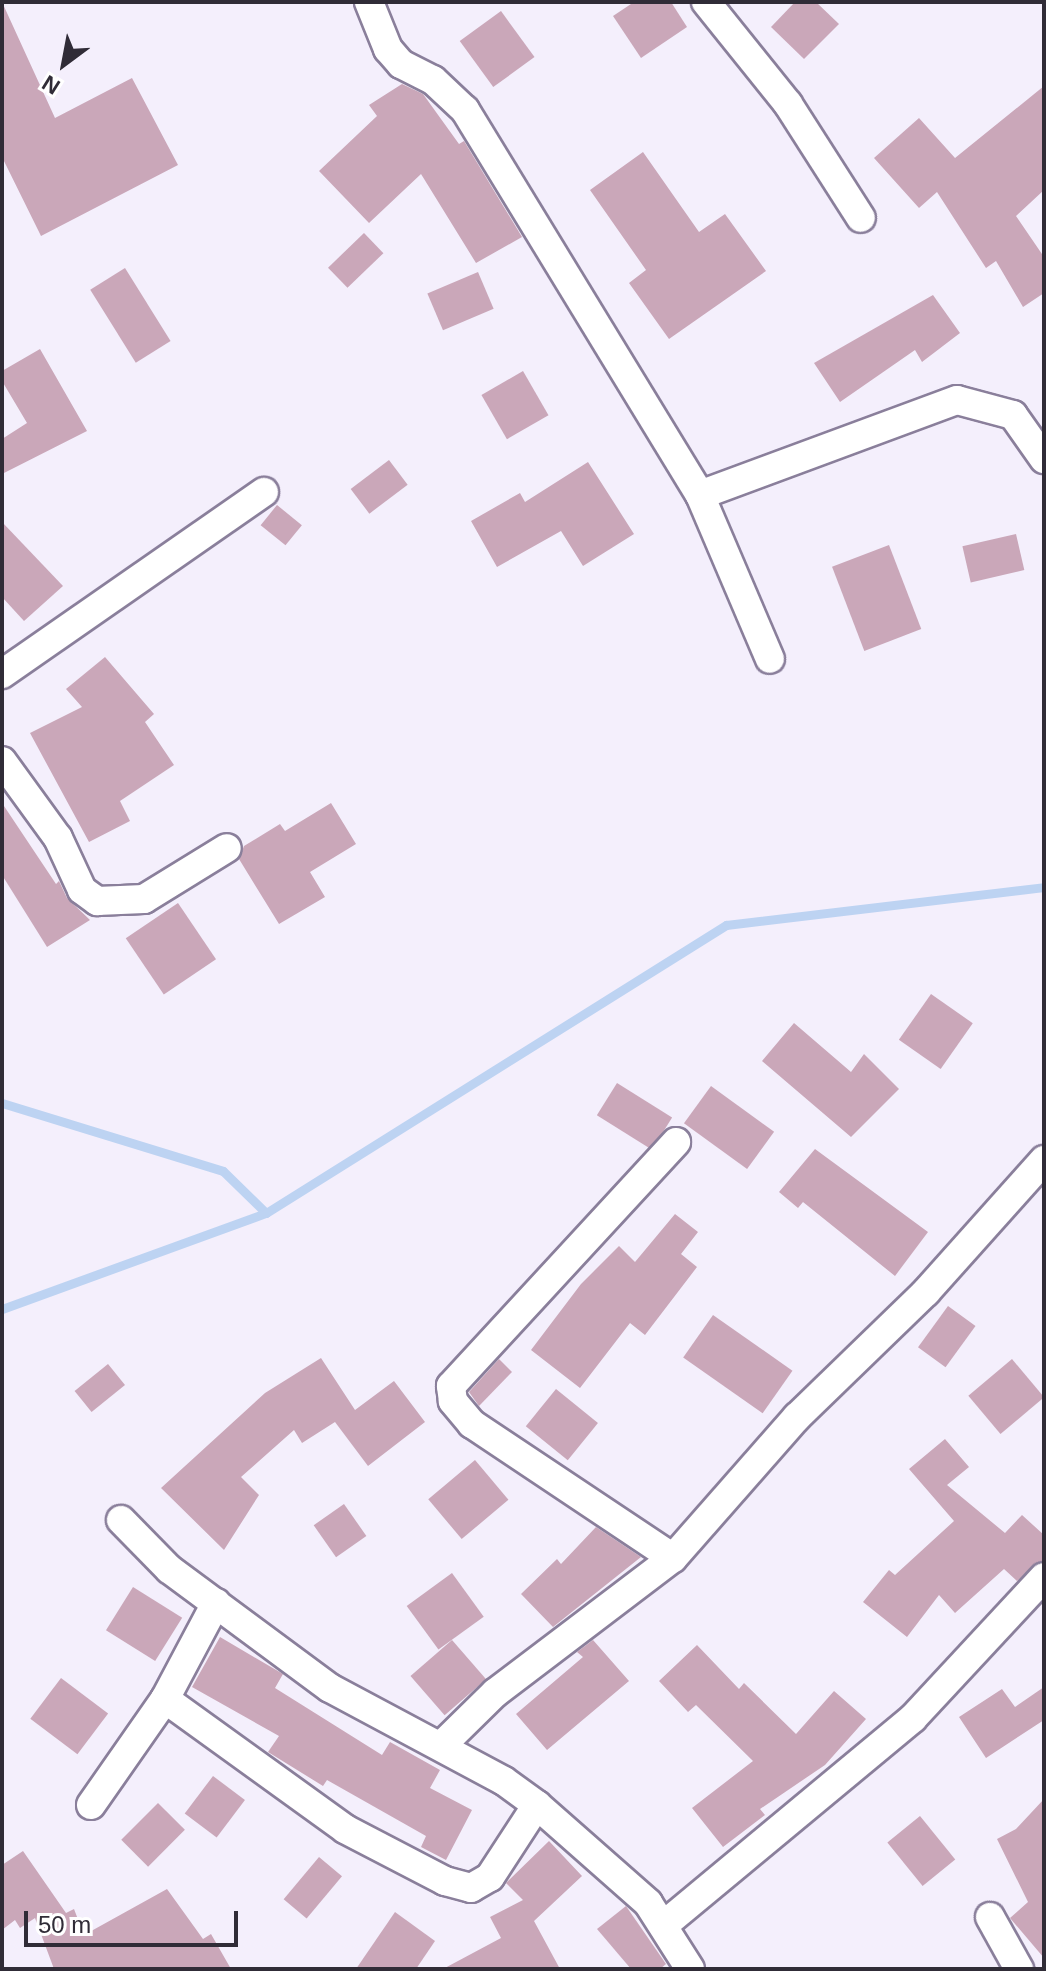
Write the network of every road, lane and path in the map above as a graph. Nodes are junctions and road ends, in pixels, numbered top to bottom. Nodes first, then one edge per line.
1 (369, 2) edge
2 (706, 2) edge
3 (861, 218) dead end
4 (1044, 459) edge
5 (264, 492) dead end
6 (700, 495) junction
7 (770, 659) dead end
8 (2, 674) edge
9 (2, 761) edge
10 (227, 848) dead end
11 (676, 1142) dead end
12 (1044, 1160) edge
13 (121, 1520) dead end
14 (673, 1558) junction
15 (1044, 1577) edge
16 (216, 1603) junction
17 (165, 1699) junction
18 (441, 1746) junction
19 (91, 1805) dead end
20 (537, 1805) junction
21 (990, 1917) dead end
22 (665, 1924) junction
23 (690, 1969) edge
24 (1019, 1969) edge

1 - 6 street
2 - 3 street
4 - 6 street
5 - 8 street
6 - 7 street
9 - 10 street
11 - 14 street
12 - 14 street
13 - 16 street
14 - 18 street
15 - 22 street
16 - 17 street
16 - 18 street
17 - 19 street
17 - 20 street
18 - 20 street
20 - 22 street
21 - 24 street
22 - 23 street

